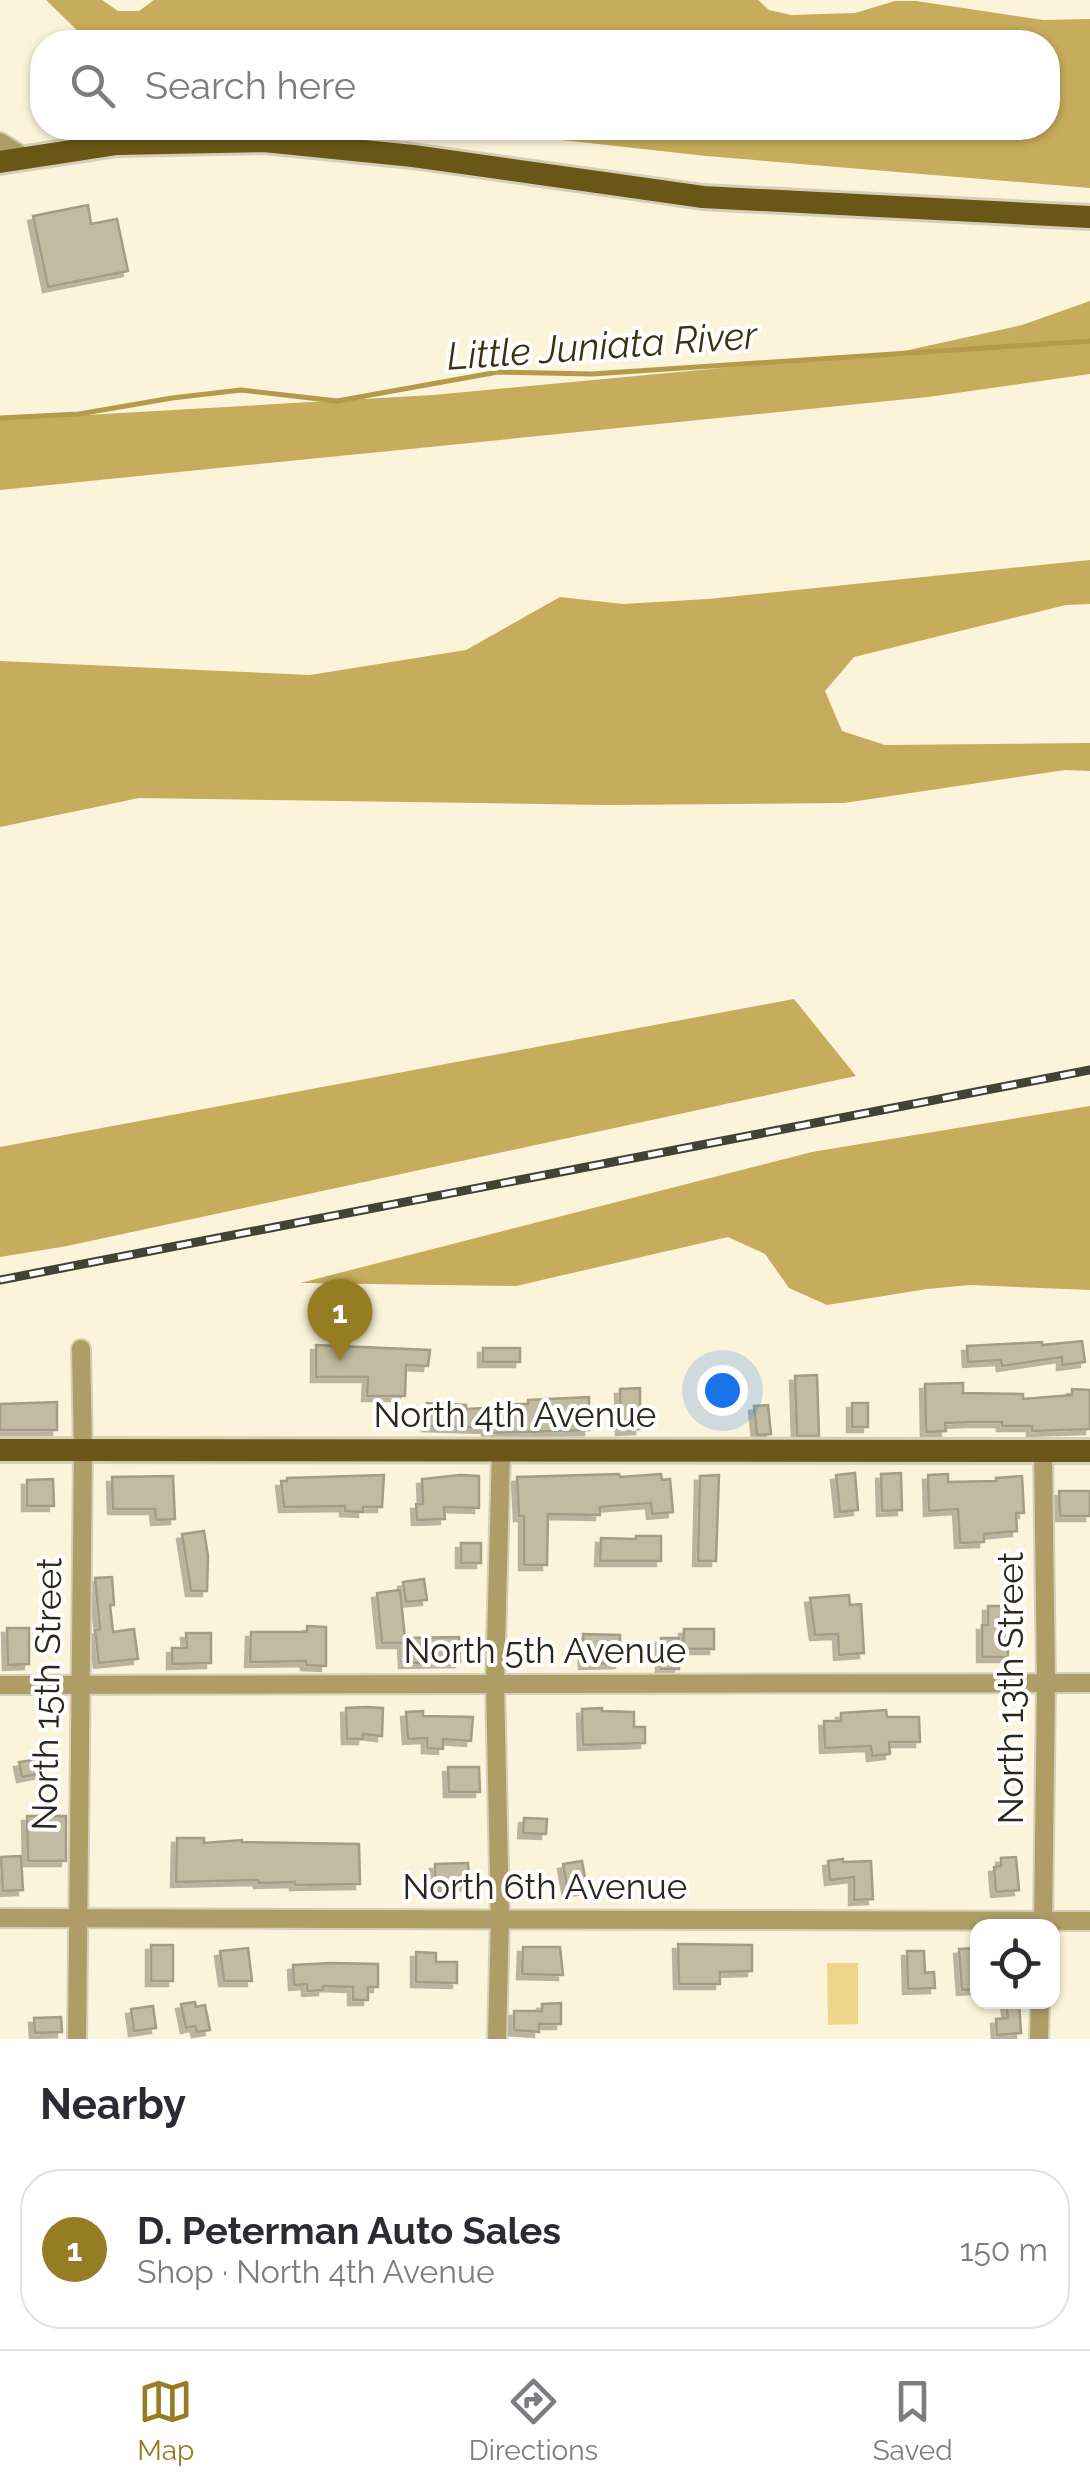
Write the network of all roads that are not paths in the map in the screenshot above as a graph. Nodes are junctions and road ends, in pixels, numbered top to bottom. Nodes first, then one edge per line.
1 (0, 142) edge
2 (24, 157) junction
3 (0, 162) edge
4 (1090, 217) edge
5 (81, 1349) dead end
6 (0, 1450) edge
7 (83, 1450) junction
8 (501, 1450) junction
9 (1043, 1450) junction
10 (1090, 1451) edge
11 (495, 1683) junction
12 (1046, 1683) junction
13 (1090, 1683) edge
14 (0, 1685) edge
15 (79, 1686) junction
16 (0, 1918) edge
17 (77, 1918) junction
18 (1043, 1919) edge
19 (500, 1920) junction
20 (1090, 1921) edge
21 (970, 1923) edge
22 (1060, 1923) edge
23 (1040, 2009) edge
24 (78, 2039) edge
25 (497, 2039) edge
26 (1039, 2039) edge

1 - 2 street
2 - 3 main road
2 - 4 main road
5 - 7 street, North 15th Street
6 - 7 main road, North 4th Avenue
7 - 8 main road, North 4th Avenue
7 - 15 street, North 15th Street
8 - 9 main road, North 4th Avenue
8 - 11 street
9 - 10 main road, North 4th Avenue
9 - 12 street, North 13th Street
11 - 12 street, North 5th Avenue
11 - 15 street, North 5th Avenue
11 - 19 street
12 - 13 street, North 5th Avenue
12 - 18 street, North 13th Street
14 - 15 street, North 5th Avenue
15 - 17 street, North 15th Street
16 - 17 street, North 6th Avenue
17 - 19 street, North 6th Avenue
17 - 24 street, North 15th Street
19 - 21 street, North 6th Avenue
19 - 25 street
20 - 22 street, North 6th Avenue
23 - 26 street

